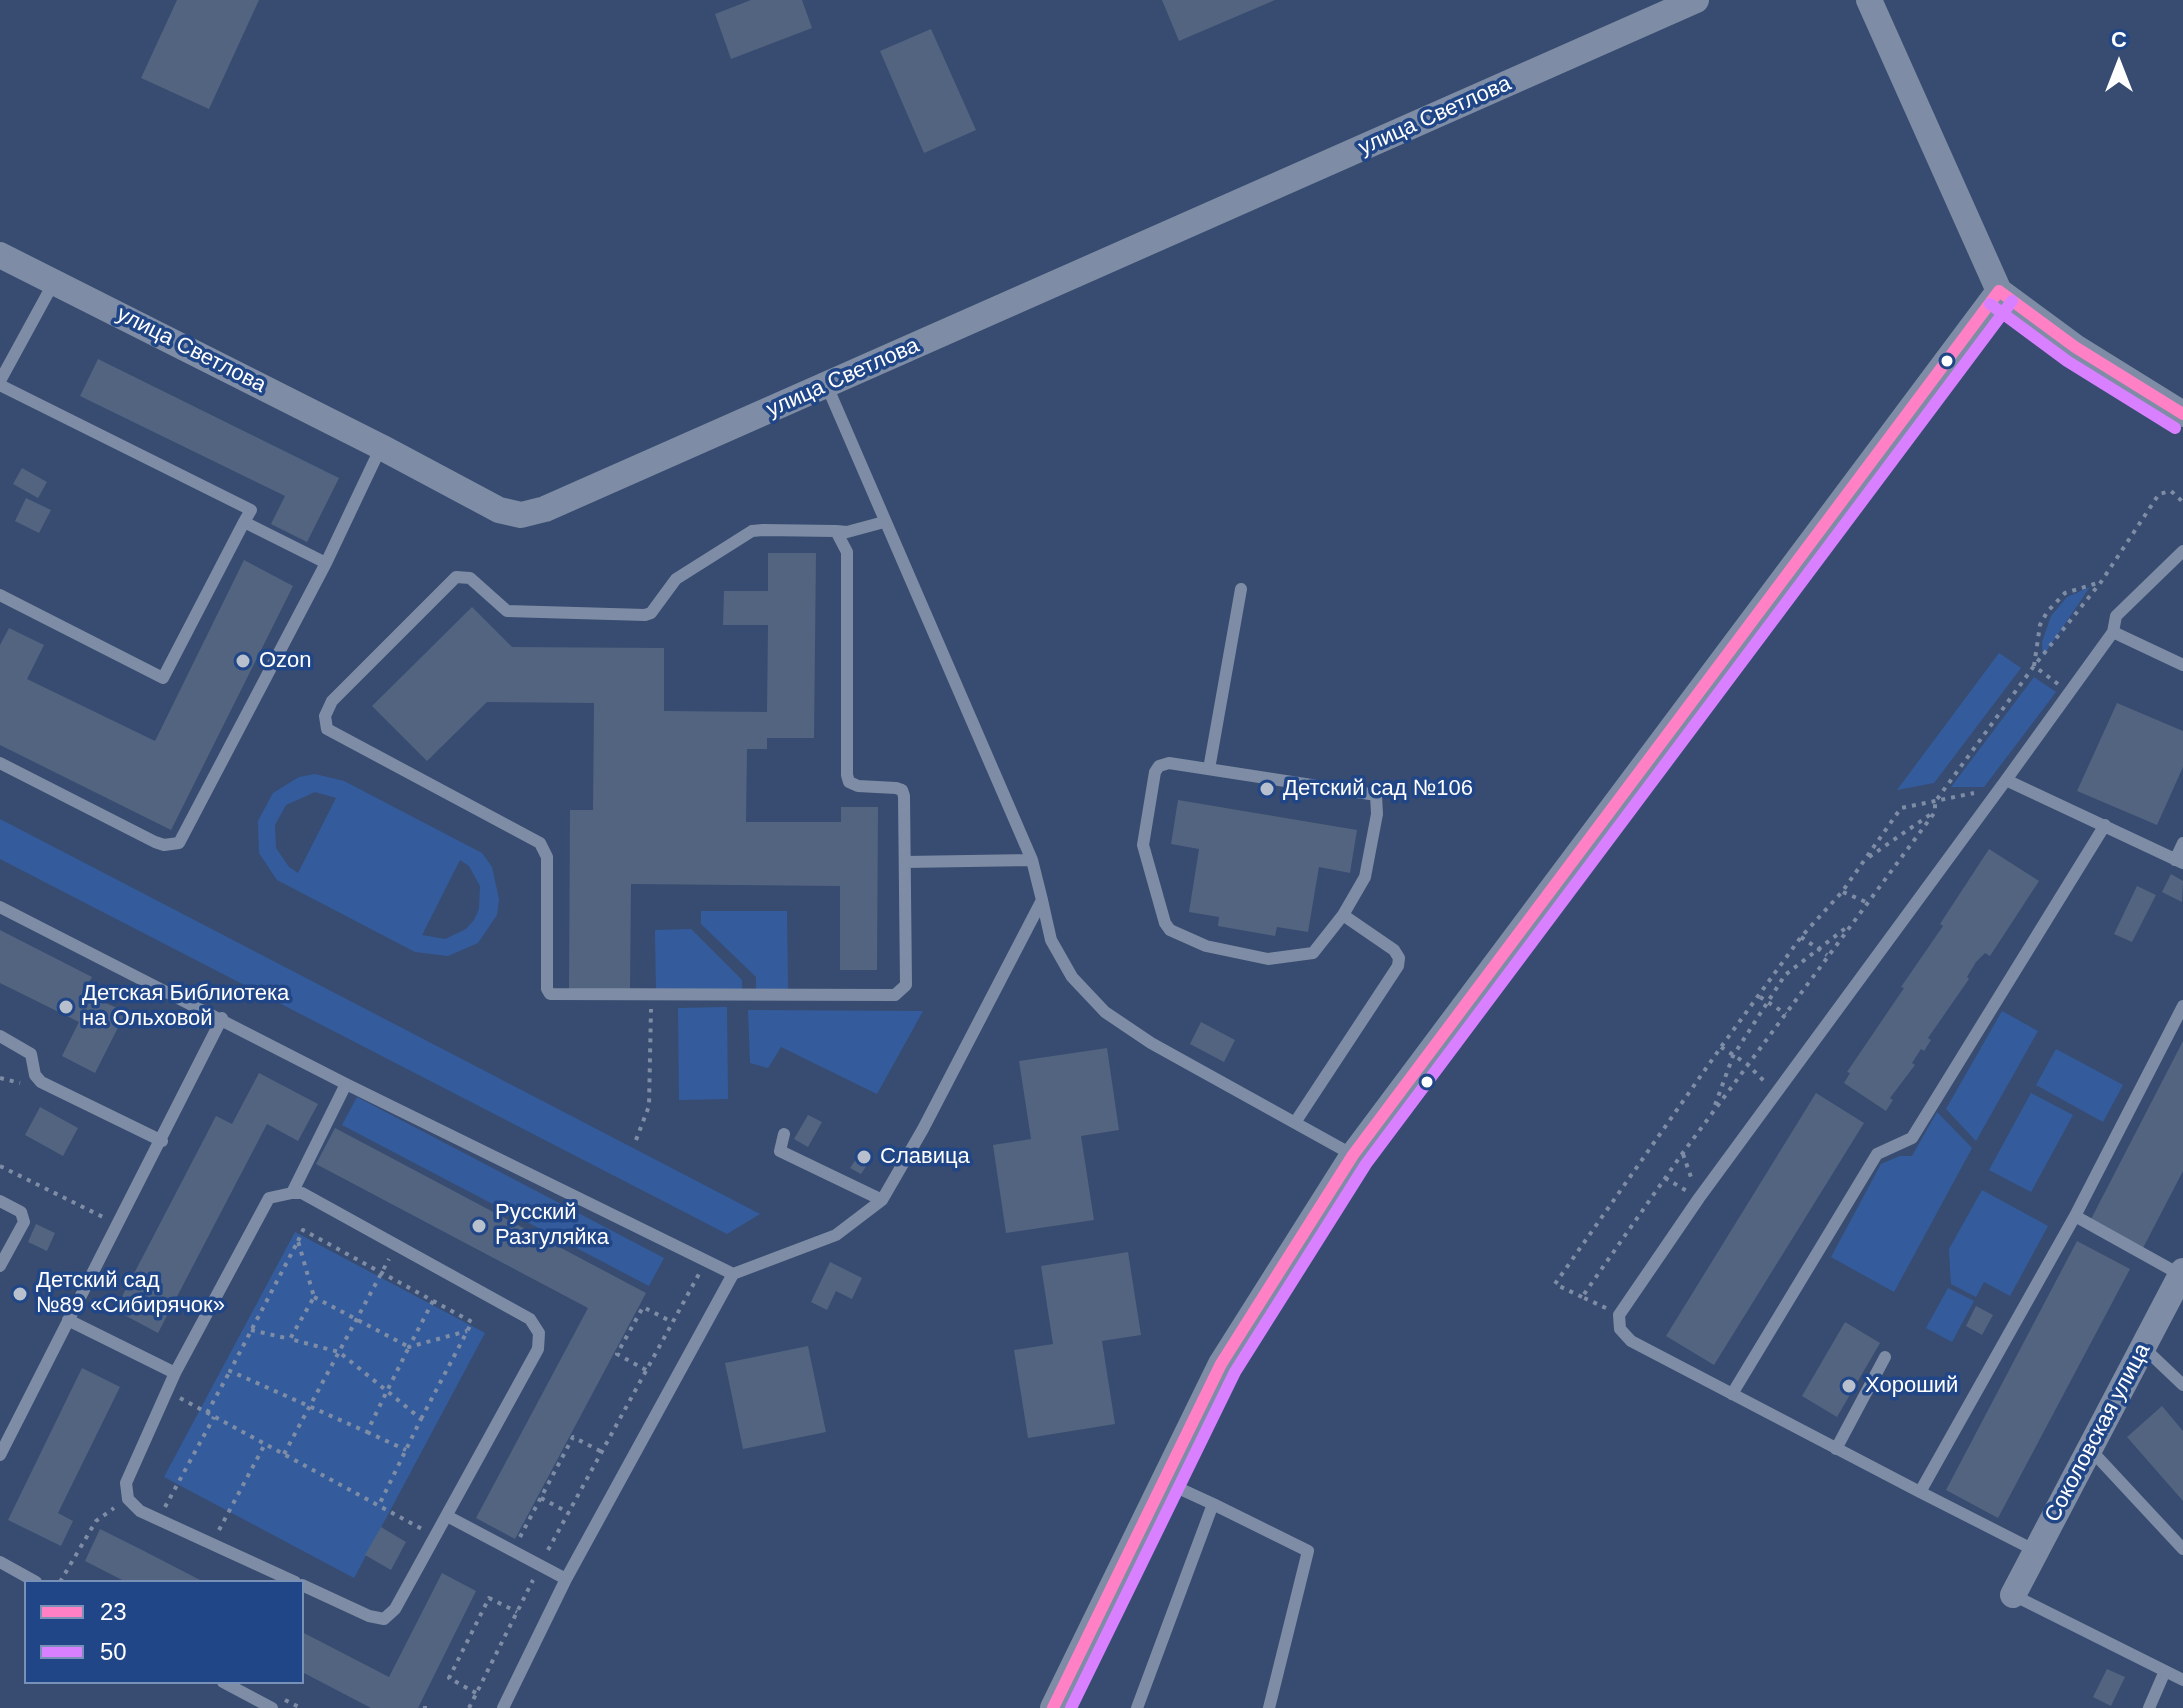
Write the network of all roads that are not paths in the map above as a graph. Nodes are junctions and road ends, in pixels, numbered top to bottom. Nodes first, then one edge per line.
1 (1696, 0) edge
2 (1869, 0) edge
3 (0, 255) edge
4 (55, 280) junction
5 (1999, 291) junction
6 (0, 383) edge
7 (827, 386) junction
8 (2183, 414) edge
9 (381, 447) junction
10 (244, 522) junction
11 (884, 522) junction
12 (836, 531) junction
13 (2183, 551) edge
14 (326, 563) junction
15 (1241, 589) dead end
16 (0, 595) edge
17 (2113, 632) junction
18 (2183, 665) edge
19 (0, 763) edge
20 (1209, 769) junction
21 (2003, 783) junction
22 (2105, 825) junction
23 (2183, 843) edge
24 (1032, 860) junction
25 (905, 862) junction
26 (2179, 862) edge
27 (1042, 900) junction
28 (0, 907) edge
29 (1343, 915) junction
30 (2183, 1006) edge
31 (222, 1018) junction
32 (0, 1036) edge
33 (346, 1084) junction
34 (1296, 1121) junction
35 (784, 1134) dead end
36 (162, 1141) junction
37 (1353, 1155) junction
38 (292, 1193) junction
39 (882, 1200) junction
40 (0, 1201) edge
41 (2075, 1216) junction
42 (0, 1266) edge
43 (2182, 1273) edge
44 (733, 1274) junction
45 (68, 1320) junction
46 (2143, 1347) junction
47 (1885, 1357) dead end
48 (175, 1373) junction
49 (2183, 1385) edge
50 (1732, 1394) junction
51 (2089, 1448) junction
52 (1836, 1449) junction
53 (0, 1455) edge
54 (1163, 1481) junction
55 (1920, 1492) junction
56 (1213, 1504) junction
57 (447, 1516) junction
58 (2183, 1549) edge
59 (2036, 1551) junction
60 (0, 1562) edge
61 (566, 1579) junction
62 (32, 1580) edge
63 (291, 1580) edge
64 (304, 1586) edge
65 (2013, 1595) joint
66 (2165, 1671) junction
67 (2183, 1680) edge
68 (227, 1684) edge
69 (272, 1708) edge
70 (503, 1708) edge
71 (1053, 1708) edge
72 (1137, 1708) edge
73 (1269, 1708) edge
74 (2149, 1708) edge

1 - 7 street, улица Светлова
2 - 5 street
3 - 4 street, улица Светлова
4 - 6 lane
4 - 9 street, улица Светлова
5 - 8 street
5 - 37 street
6 - 10 lane
7 - 9 street, улица Светлова
7 - 11 lane
9 - 14 lane
10 - 14 lane
10 - 16 lane
11 - 12 lane
11 - 24 lane
12 - 25 lane
12 - 25 lane
13 - 17 lane
14 - 19 lane
15 - 20 lane
17 - 18 lane
17 - 21 lane
20 - 29 lane
20 - 29 lane
21 - 22 lane
21 - 50 lane
22 - 26 lane
22 - 50 lane
23 - 26 lane
24 - 25 lane
24 - 27 lane
27 - 34 lane
27 - 39 lane
28 - 31 lane
29 - 34 lane
30 - 41 lane
31 - 33 lane
31 - 36 lane
32 - 36 lane
33 - 38 lane
33 - 44 lane
34 - 37 lane
35 - 39 lane
36 - 45 lane
37 - 54 street
38 - 48 lane
38 - 57 lane
39 - 44 lane
40 - 42 lane
41 - 43 lane
41 - 55 lane
43 - 46 street, Соколовская улица
44 - 61 lane
45 - 48 lane
45 - 53 lane
46 - 49 lane
46 - 51 street, Соколовская улица
47 - 52 lane
48 - 63 lane
50 - 52 lane
51 - 58 lane
51 - 59 street, Соколовская улица
52 - 55 lane
54 - 56 lane
54 - 71 street
55 - 59 lane
56 - 72 lane
56 - 73 lane
57 - 61 lane
57 - 64 lane
59 - 65 street, Соколовская улица
60 - 62 lane
61 - 70 lane
65 - 66 lane
66 - 67 lane
66 - 74 lane
68 - 69 lane

